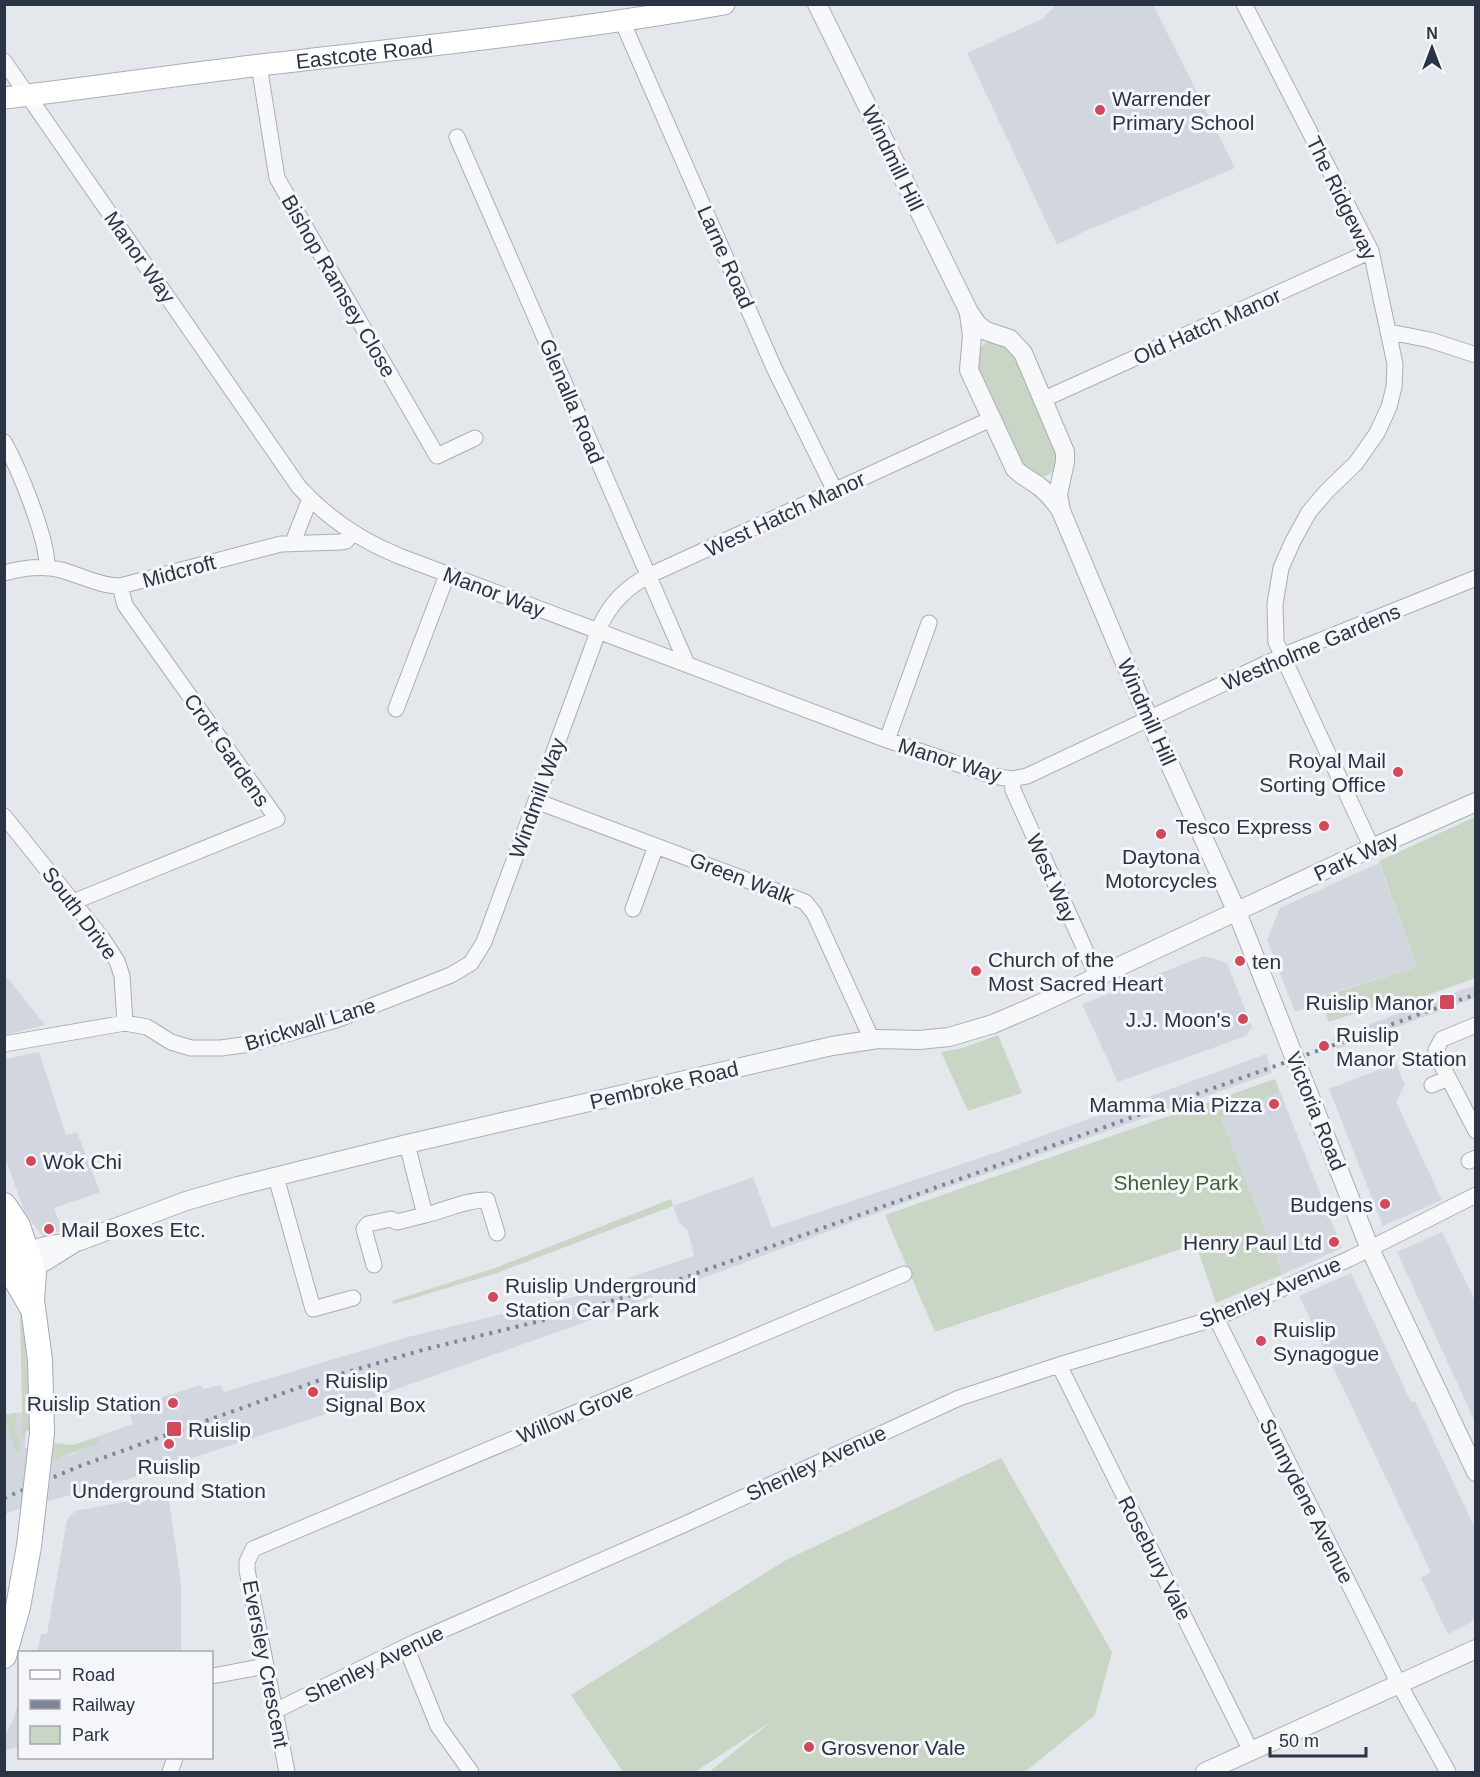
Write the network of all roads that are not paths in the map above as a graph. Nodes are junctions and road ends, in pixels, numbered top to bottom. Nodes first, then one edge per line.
1 (724, 4) edge
2 (817, 4) edge
3 (1249, 6) edge
4 (622, 21) junction
5 (4, 61) edge
6 (260, 65) junction
7 (28, 95) junction
8 (4, 98) edge
9 (457, 137) dead end
10 (1371, 251) junction
11 (969, 312) junction
12 (1390, 332) junction
13 (1476, 355) edge
14 (1042, 400) junction
15 (991, 419) junction
16 (475, 438) dead end
17 (4, 442) edge
18 (835, 491) junction
19 (310, 499) junction
20 (1061, 511) junction
21 (352, 534) junction
22 (293, 542) junction
23 (47, 568) junction
24 (4, 573) edge
25 (447, 575) junction
26 (648, 576) junction
27 (1476, 579) edge
28 (120, 586) junction
29 (929, 623) dead end
30 (598, 631) junction
31 (1282, 656) junction
32 (687, 664) junction
33 (396, 709) dead end
34 (1149, 719) junction
35 (887, 740) junction
36 (1012, 779) junction
37 (536, 801) junction
38 (1476, 802) edge
39 (4, 816) edge
40 (656, 846) junction
41 (1372, 848) junction
42 (74, 902) junction
43 (633, 909) dead end
44 (1237, 912) junction
45 (471, 963) joint
46 (1097, 976) junction
47 (125, 1023) junction
48 (1476, 1025) edge
49 (869, 1040) junction
50 (4, 1044) edge
51 (1448, 1078) junction
52 (1432, 1085) dead end
53 (1476, 1131) edge
54 (407, 1144) junction
55 (276, 1177) junction
56 (1476, 1195) edge
57 (4, 1205) edge
58 (425, 1215) junction
59 (496, 1233) dead end
60 (1370, 1249) junction
61 (18, 1259) edge
62 (374, 1265) dead end
63 (904, 1274) dead end
64 (353, 1298) dead end
65 (1215, 1318) junction
66 (1059, 1365) junction
67 (1476, 1472) edge
68 (249, 1556) joint
69 (406, 1647) junction
70 (1476, 1649) edge
71 (4, 1656) edge
72 (266, 1666) junction
73 (213, 1676) edge
74 (1399, 1684) junction
75 (275, 1711) junction
76 (1251, 1750) junction
77 (176, 1759) edge
78 (170, 1773) edge
79 (287, 1773) edge
80 (471, 1773) edge
81 (1205, 1773) edge
82 (1448, 1773) edge

1 - 4 main road, Eastcote Road
2 - 11 street, Windmill Hill
3 - 10 street, The Ridgeway
4 - 6 main road, Eastcote Road
4 - 18 street, Larne Road
5 - 7 street, Manor Way
6 - 7 main road, Eastcote Road
6 - 16 street, Bishop Ramsey Close
7 - 8 main road, Eastcote Road
7 - 19 street, Manor Way
9 - 26 street, Glenalla Road
10 - 12 street, The Ridgeway
10 - 14 street, Old Hatch Manor
11 - 14 street, Windmill Hill
11 - 15 street, Windmill Hill
12 - 13 street
12 - 31 street, The Ridgeway
14 - 20 street, Windmill Hill
15 - 18 street, West Hatch Manor
15 - 20 street, Windmill Hill
17 - 23 street
18 - 26 street, West Hatch Manor
19 - 21 street, Manor Way
19 - 22 street
20 - 34 street, Windmill Hill
21 - 22 street, Midcroft
21 - 25 street, Manor Way
22 - 28 street, Midcroft
23 - 24 street, Midcroft
23 - 28 street, Midcroft
25 - 30 street, Manor Way
25 - 33 street
26 - 30 street, West Hatch Manor
26 - 32 street, Glenalla Road
27 - 31 street, Westholme Gardens
28 - 42 street, Croft Gardens
29 - 35 street
30 - 32 street, Manor Way
30 - 37 street, Windmill Way
31 - 34 street, Westholme Gardens
31 - 41 street, The Ridgeway
32 - 35 street, Manor Way
34 - 36 street, Manor Way
34 - 44 street, Windmill Hill
35 - 36 street, Manor Way
36 - 46 street, West Way
37 - 40 street, Green Walk
37 - 45 street, Windmill Way
38 - 41 street, Park Way
39 - 42 street, South Drive
40 - 43 street
40 - 49 street, Green Walk
41 - 44 street, Park Way
42 - 47 street, South Drive
44 - 46 street, Pembroke Road
44 - 60 street, Victoria Road
45 - 47 street, Brickwall Lane
46 - 49 street, Pembroke Road
47 - 50 street, Brickwall Lane
48 - 51 street
49 - 54 street, Pembroke Road
51 - 52 street
51 - 53 street
54 - 55 street, Pembroke Road
54 - 58 street
55 - 61 street, Pembroke Road
55 - 64 street
56 - 60 street, Shenley Avenue
57 - 61 main road
58 - 59 street
58 - 62 street
60 - 65 street, Shenley Avenue
60 - 67 street, Victoria Road
61 - 71 main road, bridge
63 - 68 street, Willow Grove
65 - 66 street, Shenley Avenue
65 - 74 street, Sunnydene Avenue
66 - 69 street, Shenley Avenue
66 - 76 street, Rosebury Vale
68 - 72 street, Eversley Crescent
69 - 75 street, Shenley Avenue
69 - 80 street
70 - 74 street
72 - 73 street
72 - 75 street, Eversley Crescent
74 - 76 street
74 - 82 street, Sunnydene Avenue
75 - 79 street, Eversley Crescent
76 - 81 street
77 - 78 street

